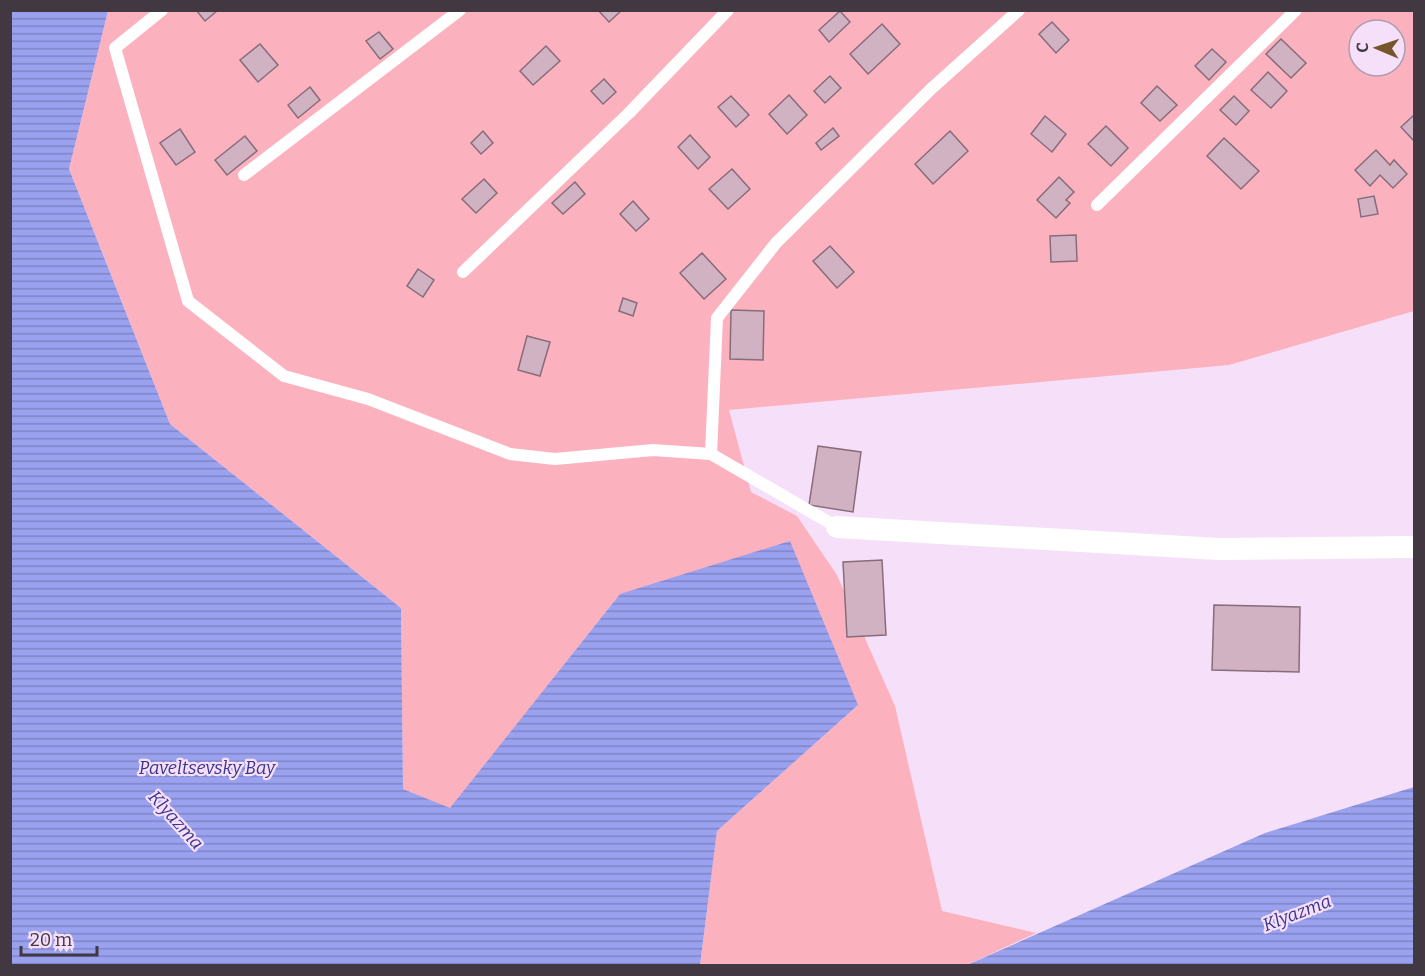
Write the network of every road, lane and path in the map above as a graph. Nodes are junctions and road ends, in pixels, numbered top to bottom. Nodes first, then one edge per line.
1 (162, 10) edge
2 (460, 10) edge
3 (728, 10) edge
4 (1019, 10) edge
5 (1296, 10) edge
6 (244, 175) dead end
7 (1097, 205) dead end
8 (463, 272) dead end
9 (711, 454) junction
10 (837, 527) joint
11 (1414, 547) edge

1 - 9 lane
2 - 6 lane
3 - 8 lane
4 - 9 lane
5 - 7 lane
9 - 10 lane
10 - 11 street

